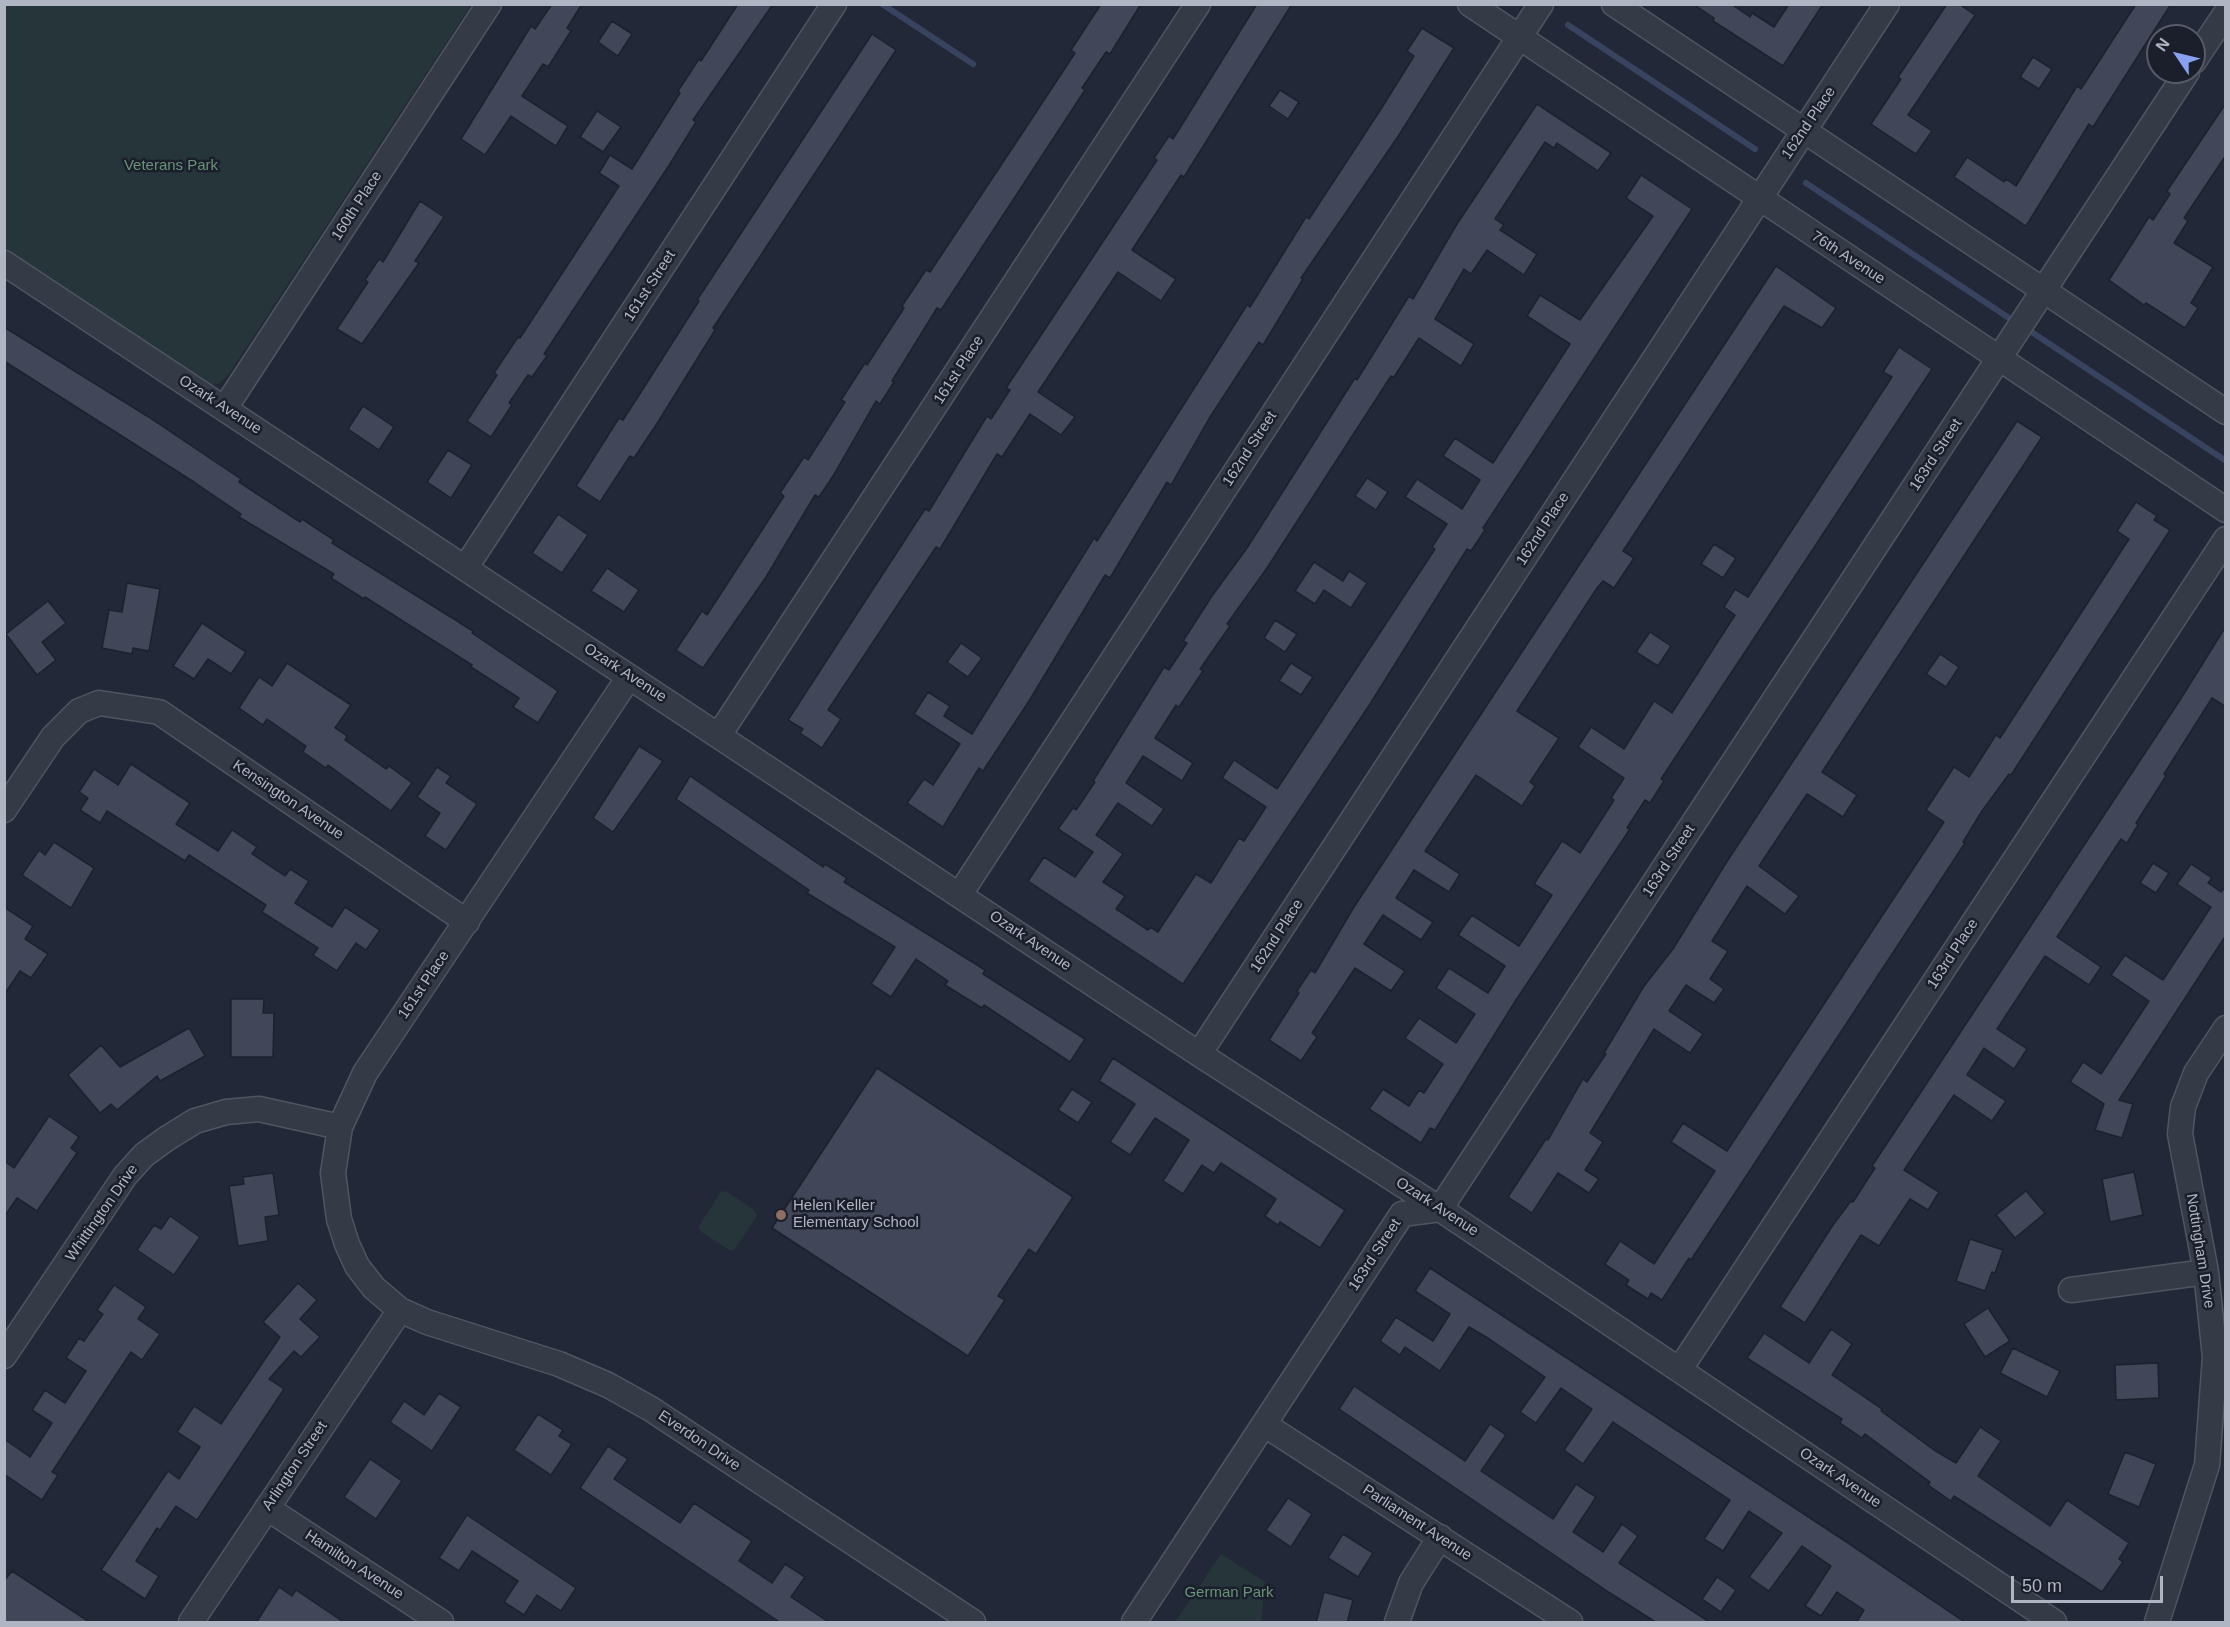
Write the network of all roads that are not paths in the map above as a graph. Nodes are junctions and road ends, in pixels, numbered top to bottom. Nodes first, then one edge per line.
1 (489, 4) edge
2 (834, 4) edge
3 (1198, 4) edge
4 (1470, 4) edge
5 (1541, 4) edge
6 (1614, 4) edge
7 (1887, 4) edge
8 (2226, 13) edge
9 (1519, 37) junction
10 (2206, 43) edge
11 (2179, 84) edge
12 (1804, 131) junction
13 (1758, 199) junction
14 (4, 263) edge
15 (2038, 299) junction
16 (2005, 350) junction
17 (225, 408) junction
18 (2226, 412) edge
19 (2226, 510) edge
20 (2226, 539) edge
21 (466, 567) junction
22 (629, 677) junction
23 (719, 735) junction
24 (4, 810) edge
25 (960, 894) junction
26 (467, 922) junction
27 (2226, 1028) edge
28 (1199, 1054) junction
29 (340, 1127) junction
30 (1440, 1209) junction
31 (2206, 1272) junction
32 (2071, 1290) dead end
33 (400, 1310) junction
34 (4, 1356) edge
35 (1680, 1369) junction
36 (1265, 1425) junction
37 (267, 1508) junction
38 (1440, 1537) junction
39 (191, 1623) edge
40 (441, 1623) edge
41 (973, 1623) edge
42 (1134, 1623) edge
43 (1397, 1623) edge
44 (1570, 1623) edge
45 (2054, 1623) edge
46 (2157, 1623) edge

1 - 17 street, 160th Place
2 - 21 street, 161st Street
3 - 23 street, 161st Place
4 - 9 street, 76th Avenue
5 - 9 street, 162nd Street
6 - 12 street
7 - 12 street, 162nd Place
8 - 10 street
9 - 13 street, 76th Avenue
9 - 25 street, 162nd Street
11 - 15 street, 163rd Street
12 - 13 street, 162nd Place
12 - 15 street
13 - 16 street, 76th Avenue
13 - 28 street, 162nd Place
14 - 17 street, Ozark Avenue
15 - 16 street, 163rd Street
15 - 18 street
16 - 19 street, 76th Avenue
16 - 30 street, 163rd Street
17 - 21 street, Ozark Avenue
20 - 35 street, 163rd Place
21 - 22 street, Ozark Avenue
22 - 23 street, Ozark Avenue
22 - 26 street, 161st Place
23 - 25 street, Ozark Avenue
24 - 26 street, Kensington Avenue
25 - 28 street, Ozark Avenue
26 - 29 street, 161st Place
27 - 31 street, Nottingham Drive
28 - 30 street, Ozark Avenue
29 - 33 street, 161st Place
29 - 34 street, Whittington Drive
30 - 35 street, Ozark Avenue
30 - 36 street, 163rd Street
31 - 32 street
31 - 46 street, Nottingham Drive
33 - 37 street, Arlington Street
33 - 41 street, Everdon Drive
35 - 45 street, Ozark Avenue
36 - 38 street, Parliament Avenue
36 - 42 street, 163rd Street
37 - 39 street, Arlington Street
37 - 40 street, Hamilton Avenue
38 - 43 street
38 - 44 street, Parliament Avenue

